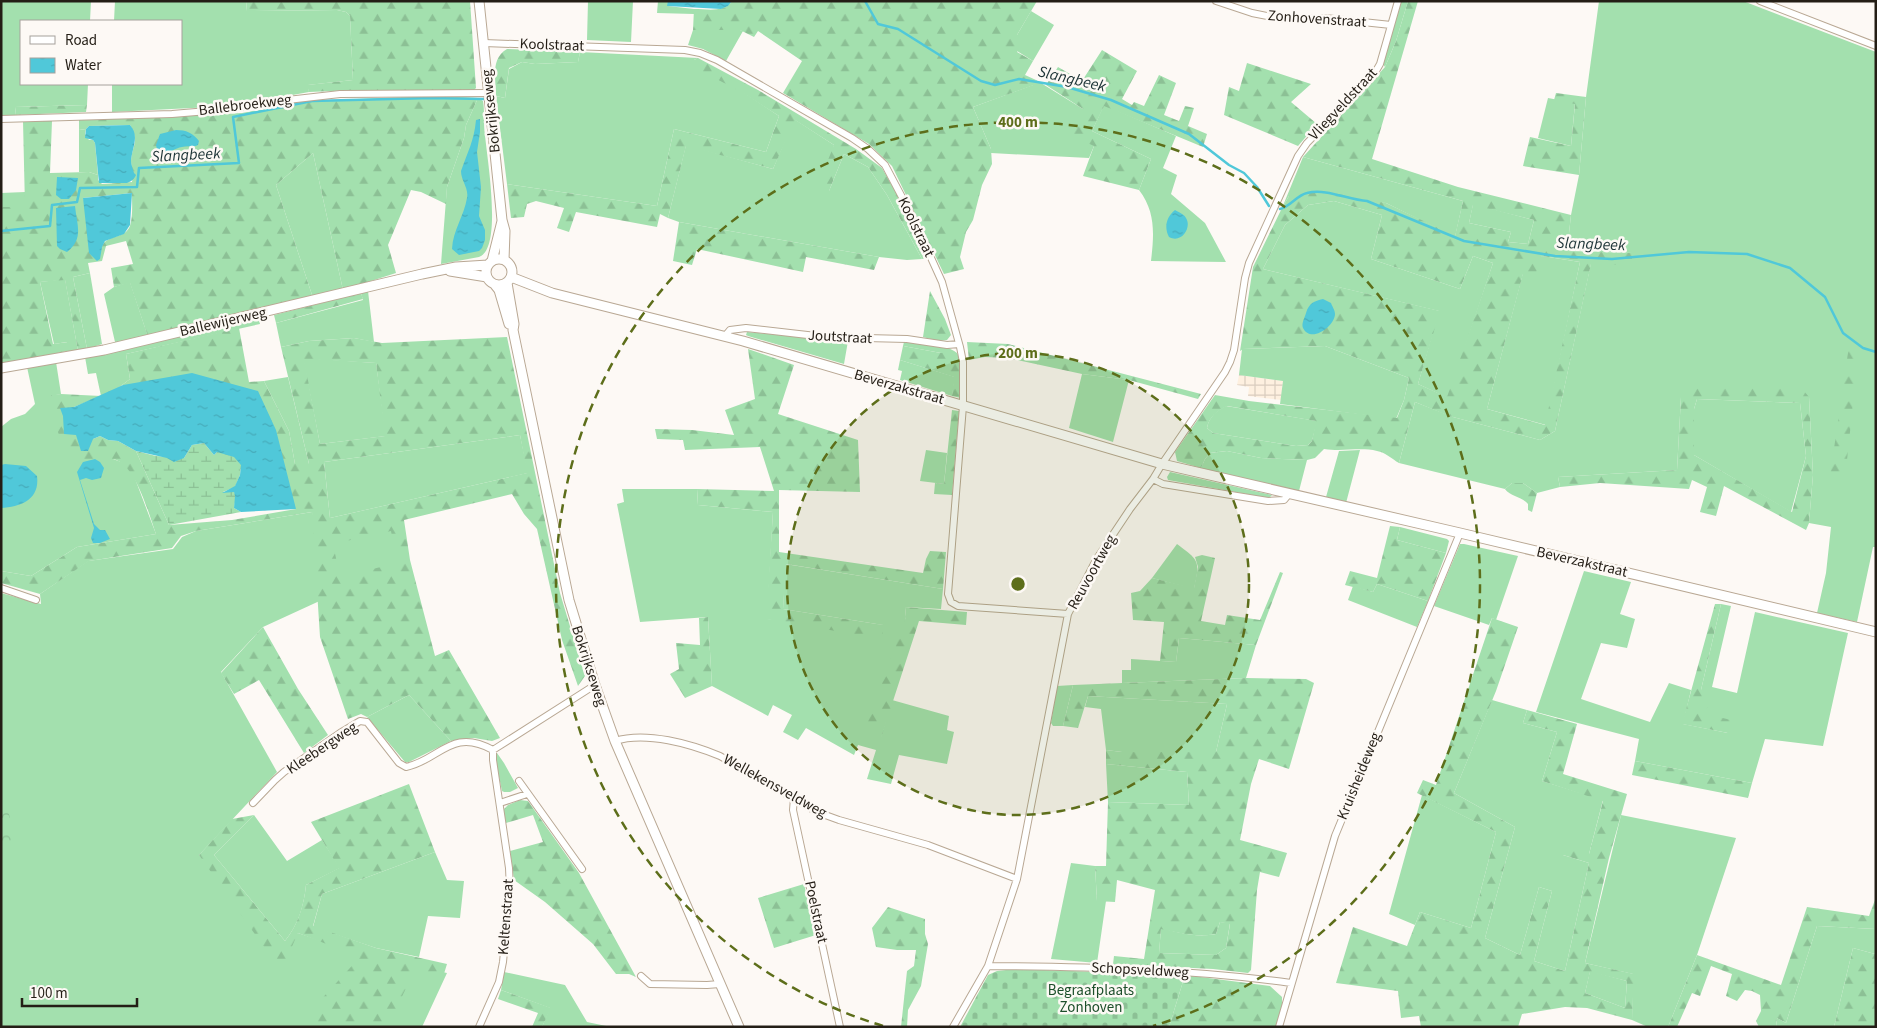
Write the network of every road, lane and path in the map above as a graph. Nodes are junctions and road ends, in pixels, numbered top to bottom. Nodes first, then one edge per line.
1 (479, 1) edge
2 (1216, 1) edge
3 (1398, 1) edge
4 (1760, 1) edge
5 (1390, 25) junction
6 (484, 43) junction
7 (1876, 46) edge
8 (489, 93) junction
9 (1, 119) edge
10 (1277, 203) joint
11 (502, 220) junction
12 (504, 260) junction
13 (490, 263) junction
14 (442, 270) junction
15 (487, 277) junction
16 (509, 280) junction
17 (495, 285) junction
18 (513, 330) junction
19 (725, 336) junction
20 (959, 344) junction
21 (1, 368) edge
22 (963, 406) junction
23 (1162, 464) junction
24 (1153, 479) junction
25 (1289, 494) junction
26 (1460, 533) junction
27 (1, 588) edge
28 (36, 600) dead end
29 (1068, 614) junction
30 (1876, 632) edge
31 (594, 686) junction
32 (615, 741) junction
33 (493, 750) junction
34 (519, 781) dead end
35 (526, 794) junction
36 (794, 798) junction
37 (253, 803) dead end
38 (500, 803) junction
39 (582, 869) dead end
40 (1017, 879) junction
41 (988, 966) junction
42 (640, 976) dead end
43 (720, 984) junction
44 (1291, 984) junction
45 (479, 1027) edge
46 (738, 1027) edge
47 (840, 1027) edge
48 (953, 1027) edge
49 (1279, 1027) edge

1 - 6 street, Bokrijkseweg
2 - 5 street, Zonhovenstraat
3 - 5 street, Vliegveldstraat
4 - 7 street
5 - 10 street, Vliegveldstraat
6 - 8 street, Bokrijkseweg
6 - 20 street, Koolstraat
8 - 9 street, Ballebroekweg
8 - 11 street, Bokrijkseweg
10 - 23 street, Reuvoortweg
11 - 12 street, Bokrijkseweg
11 - 13 street, Bokrijkseweg
12 - 13 street
12 - 16 street, Bokrijkseweg
13 - 14 street, Ballewijerweg
13 - 15 street, Bokrijkseweg
14 - 15 street, Ballewijerweg
14 - 21 street, Ballewijerweg
15 - 17 street, Bokrijkseweg
16 - 17 street
16 - 18 street, Bokrijkseweg
16 - 19 street, Beverzakstraat
17 - 18 street, Bokrijkseweg
18 - 31 street, Bokrijkseweg
19 - 20 street, Joutstraat
19 - 22 street, Beverzakstraat
20 - 22 street, Koolstraat
22 - 23 street, Beverzakstraat
22 - 29 street, Koolstraat
23 - 24 street, Reuvoortweg
23 - 25 street, Beverzakstraat
24 - 25 street, Beverzakstraat
24 - 29 street, Reuvoortweg
25 - 26 street, Beverzakstraat
26 - 30 street, Beverzakstraat
26 - 44 street, Kruisheideweg
27 - 28 street
29 - 40 street, Reuvoortweg
31 - 32 street, Bokrijkseweg
31 - 33 street
32 - 36 street, Wellekensveldweg
32 - 43 street, Bokrijkseweg
33 - 37 street, Kleebergweg
33 - 38 street, Keltenstraat
34 - 35 street
35 - 38 street
35 - 39 street
36 - 40 street, Wellekensveldweg
36 - 47 street, Poelstraat
38 - 45 street, Keltenstraat
40 - 41 street, Reuvoortweg
41 - 44 street, Schopsveldweg
41 - 48 street, Reuvoortweg
42 - 43 street
43 - 46 street, Bokrijkseweg
44 - 49 street, Kruisheideweg

